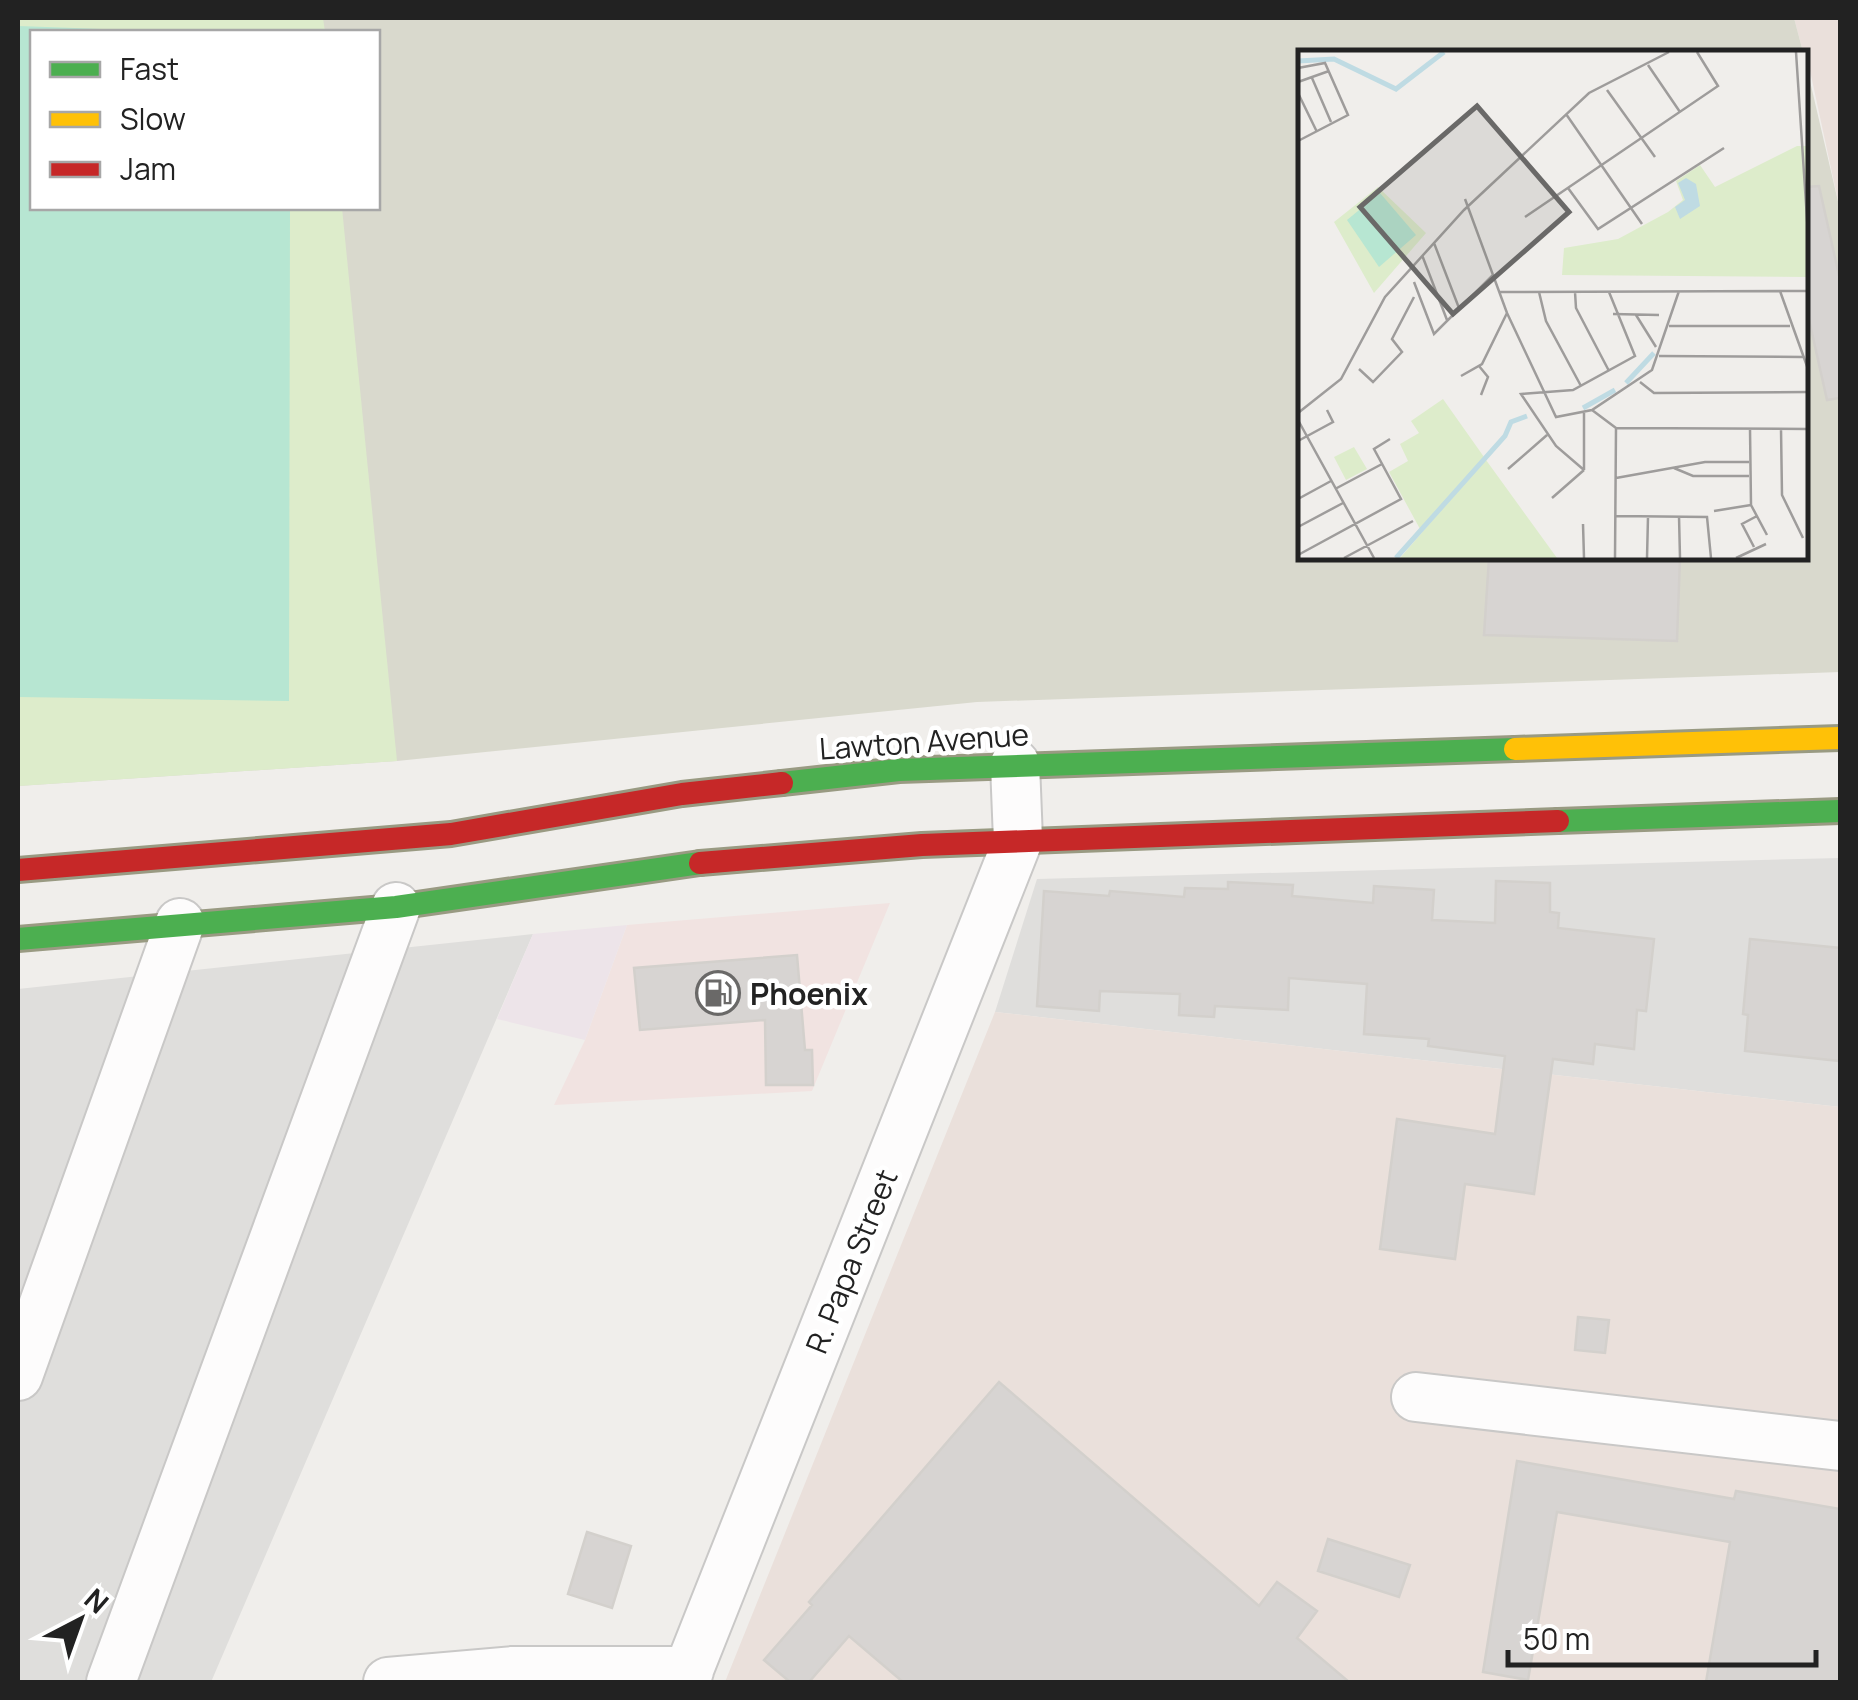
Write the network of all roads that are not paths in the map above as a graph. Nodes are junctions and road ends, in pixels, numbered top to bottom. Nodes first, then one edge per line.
1 (1840, 738) edge
2 (1015, 764) junction
3 (1840, 811) edge
4 (1018, 840) junction
5 (18, 870) edge
6 (396, 907) junction
7 (180, 923) junction
8 (18, 938) edge
9 (18, 1376) edge
10 (1416, 1397) dead end
11 (1840, 1446) edge
12 (686, 1677) edge
13 (112, 1682) edge
14 (388, 1682) edge

1 - 2 main road, Lawton Avenue
2 - 4 street
2 - 5 main road, Lawton Avenue
3 - 4 main road
4 - 6 main road
4 - 12 street, R. Papa Street
6 - 7 main road
6 - 13 street
7 - 8 main road
7 - 9 street
10 - 11 street
12 - 14 street

